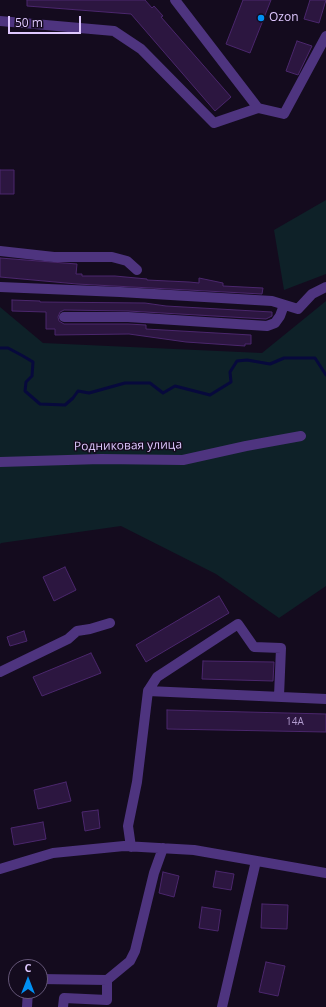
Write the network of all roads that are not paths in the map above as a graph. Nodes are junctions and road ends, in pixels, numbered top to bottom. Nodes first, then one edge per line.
1 (175, 0) edge
2 (0, 22) edge
3 (326, 36) edge
4 (258, 108) junction
5 (0, 251) edge
6 (137, 270) dead end
7 (0, 287) edge
8 (326, 287) edge
9 (284, 305) junction
10 (64, 317) dead end
11 (302, 436) dead end
12 (0, 462) edge
13 (110, 623) dead end
14 (0, 672) edge
15 (148, 691) junction
16 (279, 696) junction
17 (326, 699) edge
18 (131, 847) junction
19 (163, 848) junction
20 (256, 861) junction
21 (0, 869) edge
22 (326, 873) edge
23 (48, 979) edge
24 (107, 980) junction
25 (63, 1007) edge
26 (222, 1007) edge

1 - 4 street
2 - 4 street
3 - 4 street
5 - 6 street
7 - 9 street
8 - 9 street
9 - 10 street
11 - 12 street, Родниковая улица
13 - 14 street
15 - 16 street
15 - 16 street
15 - 18 street
16 - 17 street
18 - 19 street
18 - 21 street
19 - 20 street
19 - 24 street
20 - 22 street
20 - 26 street
23 - 24 street
24 - 25 street

